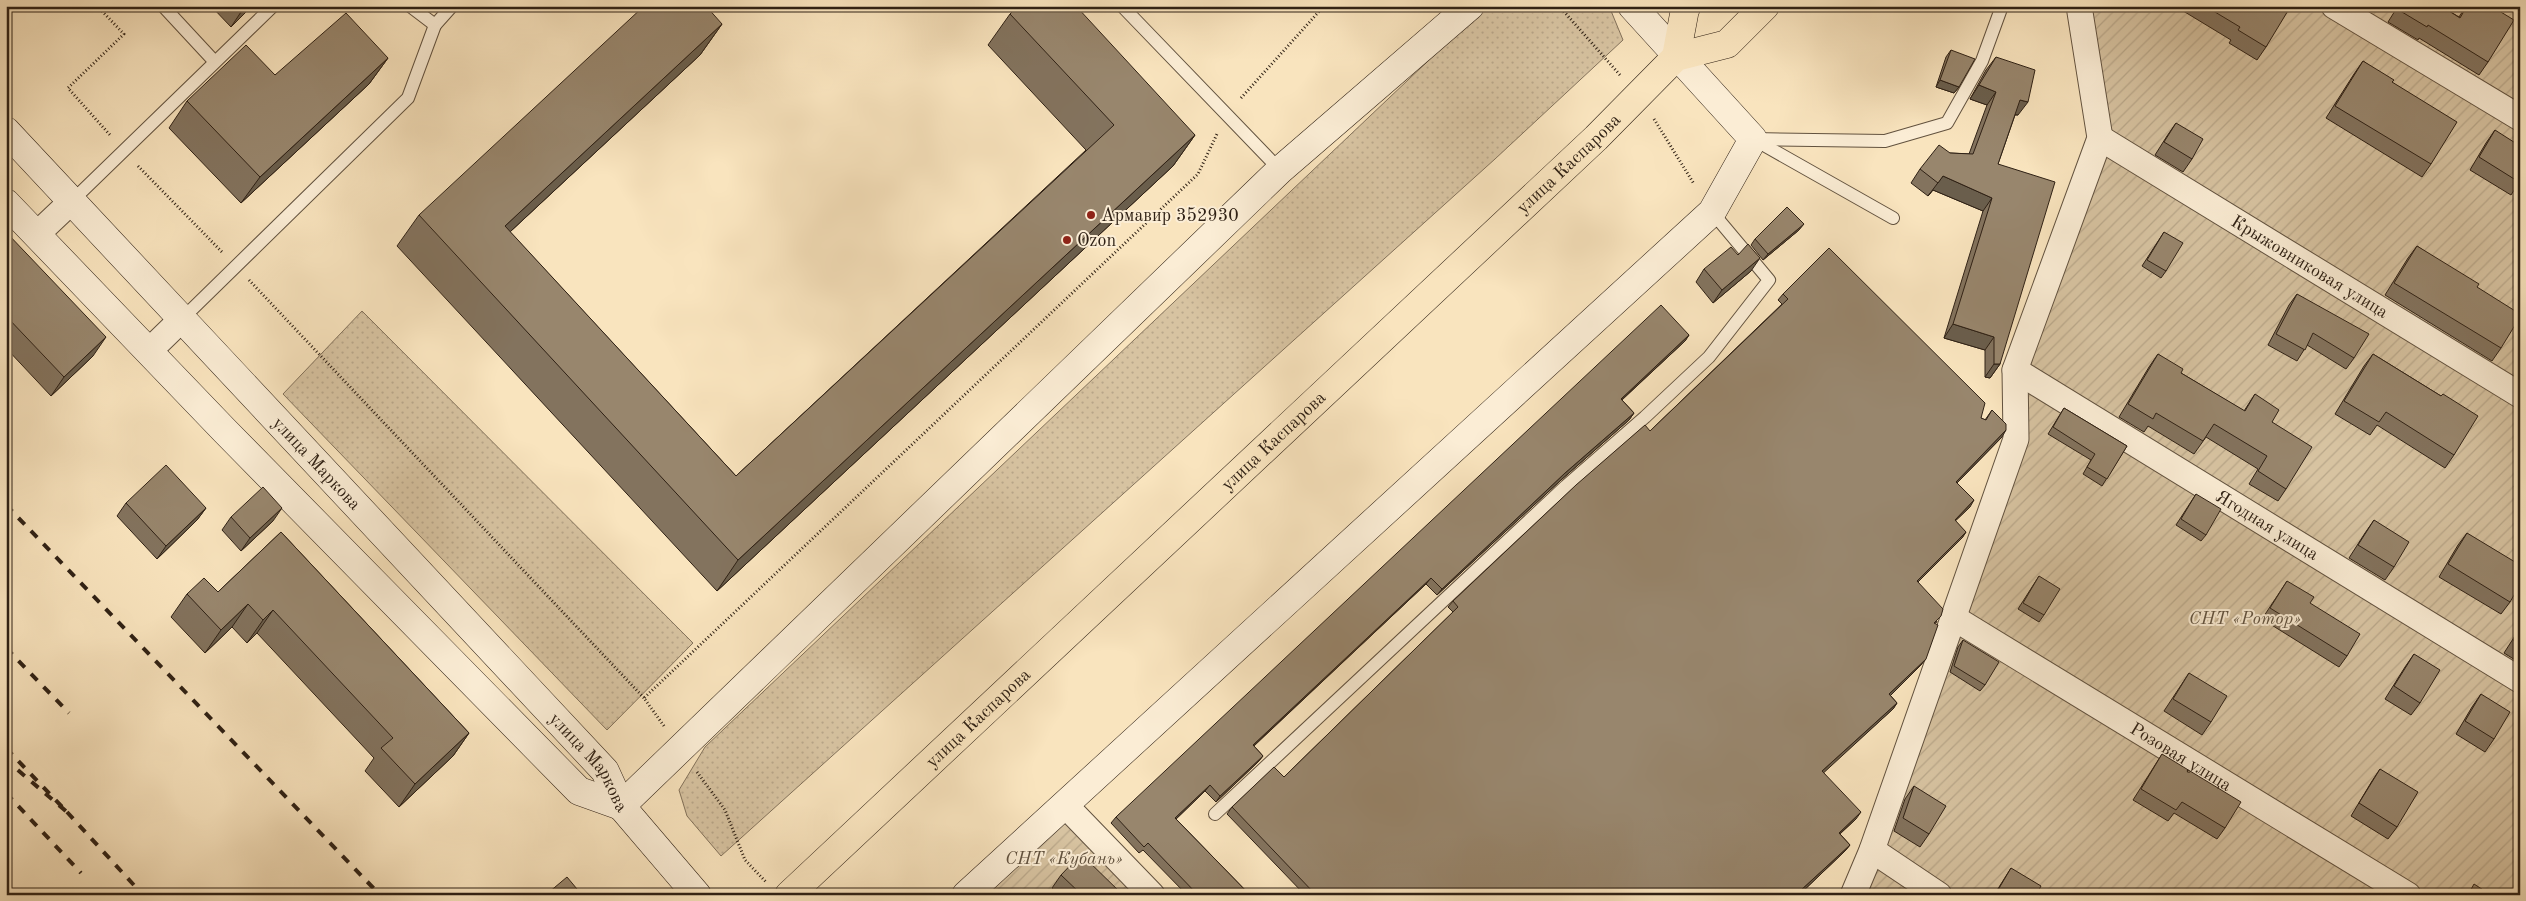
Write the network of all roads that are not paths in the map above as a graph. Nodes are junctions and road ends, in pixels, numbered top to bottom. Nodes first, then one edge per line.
1 (164, 6) edge
2 (273, 6) edge
3 (410, 6) edge
4 (452, 6) edge
5 (1122, 6) edge
6 (1470, 6) edge
7 (1632, 6) edge
8 (1765, 6) edge
9 (2002, 6) edge
10 (2079, 6) edge
11 (2334, 6) edge
12 (1686, 8) edge
13 (435, 25) junction
14 (1676, 57) junction
15 (214, 61) junction
16 (2520, 118) edge
17 (6, 131) edge
18 (2100, 138) junction
19 (1753, 139) junction
20 (1280, 170) junction
21 (73, 200) junction
22 (6, 203) edge
23 (1712, 212) junction
24 (1894, 218) dead end
25 (36, 235) junction
26 (182, 319) junction
27 (149, 352) junction
28 (2015, 370) junction
29 (2520, 396) edge
30 (1954, 618) junction
31 (2520, 680) edge
32 (621, 806) junction
33 (1066, 806) junction
34 (1215, 814) dead end
35 (1872, 850) junction
36 (780, 891) edge
37 (697, 895) edge
38 (966, 895) edge
39 (1152, 895) edge
40 (1853, 895) edge
41 (1940, 895) edge
42 (2408, 895) edge

1 - 15 lane
2 - 15 lane
3 - 13 lane
4 - 13 lane
5 - 20 lane
6 - 20 main road
7 - 14 main road
8 - 14 main road
9 - 19 lane
10 - 18 street
11 - 16 street
12 - 14 main road
13 - 26 lane
14 - 19 main road
14 - 36 main road, улица Каспарова
15 - 21 lane
17 - 21 main road, улица Маркова
18 - 28 street
18 - 29 street, Крыжовниковая улица
19 - 23 main road
19 - 24 lane
20 - 32 main road
21 - 25 street
21 - 26 main road, улица Маркова
22 - 25 main road, улица Маркова
23 - 33 main road
23 - 34 lane
25 - 27 main road, улица Маркова
26 - 27 street
26 - 32 main road, улица Маркова
27 - 32 main road, улица Маркова
28 - 30 street
28 - 31 street, Ягодная улица
30 - 35 street
30 - 42 street, Розовая улица
32 - 37 main road
33 - 38 main road
33 - 39 street
35 - 40 street
35 - 41 street

